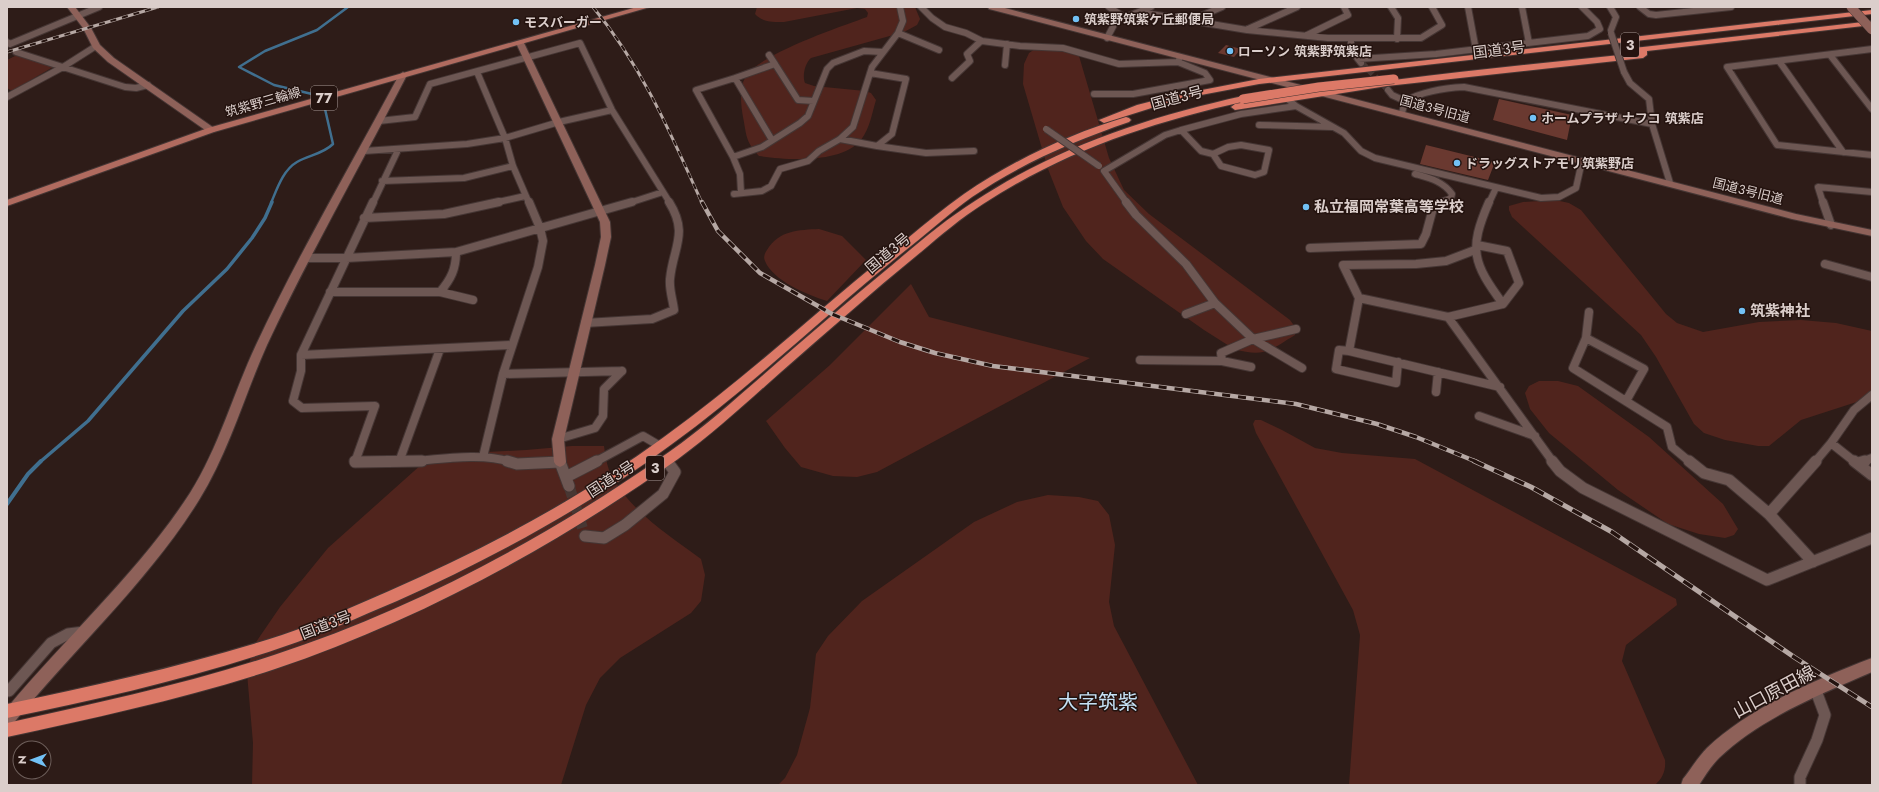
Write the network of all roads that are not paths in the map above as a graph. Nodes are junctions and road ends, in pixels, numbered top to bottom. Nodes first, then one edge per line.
1 (71, 7) edge
2 (99, 7) edge
3 (646, 7) edge
4 (900, 7) edge
5 (920, 7) edge
6 (992, 7) edge
7 (1109, 7) edge
8 (1151, 7) edge
9 (1222, 7) edge
10 (1297, 7) edge
11 (1344, 7) edge
12 (1391, 7) edge
13 (1432, 7) edge
14 (1468, 7) edge
15 (1522, 7) edge
16 (1582, 7) edge
17 (1610, 7) edge
18 (1640, 7) edge
19 (1731, 7) edge
20 (1852, 7) edge
21 (1139, 12) junction
22 (1872, 14) edge
23 (78, 16) junction
24 (1124, 17) junction
25 (1191, 20) junction
26 (1872, 23) edge
27 (1600, 29) junction
28 (1247, 30) junction
29 (1872, 30) edge
30 (1611, 32) junction
31 (898, 33) junction
32 (1308, 35) junction
33 (1107, 38) junction
34 (1352, 38) junction
35 (1397, 38) junction
36 (981, 41) junction
37 (7, 42) edge
38 (1607, 42) junction
39 (520, 43) junction
40 (1529, 43) junction
41 (1007, 44) junction
42 (96, 46) junction
43 (1644, 46) junction
44 (1872, 49) edge
45 (939, 50) dead end
46 (1476, 50) junction
47 (16, 52) dead end
48 (883, 52) junction
49 (769, 55) dead end
50 (1830, 55) junction
51 (527, 57) junction
52 (1179, 60) junction
53 (1779, 61) junction
54 (775, 64) junction
55 (1005, 65) dead end
56 (63, 67) junction
57 (1228, 69) junction
58 (477, 72) junction
59 (870, 73) junction
60 (403, 74) junction
61 (735, 78) junction
62 (952, 78) dead end
63 (1272, 81) junction
64 (148, 85) junction
65 (1388, 90) tunnel mouth
66 (1239, 92) junction
67 (1322, 93) junction
68 (1094, 94) dead end
69 (7, 97) edge
70 (1285, 97) junction
71 (814, 101) junction
72 (1405, 101) junction
73 (1296, 106) junction
74 (1872, 109) edge
75 (612, 110) junction
76 (1402, 113) junction
77 (379, 121) junction
78 (559, 122) junction
79 (1652, 124) junction
80 (1259, 125) dead end
81 (1334, 127) junction
82 (1046, 129) dead end
83 (211, 130) junction
84 (1181, 130) junction
85 (505, 138) junction
86 (840, 139) junction
87 (772, 140) junction
88 (877, 146) junction
89 (398, 150) junction
90 (974, 151) dead end
91 (364, 152) junction
92 (1843, 152) junction
93 (1213, 154) junction
94 (1872, 155) edge
95 (733, 157) junction
96 (1582, 161) junction
97 (1396, 164) junction
98 (513, 166) junction
99 (1102, 168) junction
100 (382, 181) junction
101 (1670, 183) junction
102 (1496, 188) junction
103 (663, 192) junction
104 (1872, 192) edge
105 (525, 196) junction
106 (7, 203) edge
107 (601, 212) junction
108 (364, 218) junction
109 (1831, 225) junction
110 (946, 226) junction
111 (540, 228) junction
112 (1872, 233) edge
113 (1310, 248) dead end
114 (1476, 248) junction
115 (456, 252) junction
116 (305, 258) junction
117 (346, 258) junction
118 (1825, 264) dead end
119 (1872, 278) edge
120 (330, 292) junction
121 (440, 292) junction
122 (1359, 298) junction
123 (473, 300) dead end
124 (1215, 303) junction
125 (1503, 304) junction
126 (1589, 312) dead end
127 (1186, 314) dead end
128 (1448, 317) junction
129 (585, 323) junction
130 (1296, 329) dead end
131 (1586, 338) junction
132 (1253, 339) junction
133 (512, 344) junction
134 (440, 348) junction
135 (1349, 351) junction
136 (301, 355) junction
137 (1140, 360) dead end
138 (1222, 361) junction
139 (1398, 362) junction
140 (1251, 367) dead end
141 (1302, 368) dead end
142 (573, 371) junction
143 (1438, 372) junction
144 (503, 374) junction
145 (1500, 387) junction
146 (1436, 392) dead end
147 (1872, 395) edge
148 (1626, 401) junction
149 (1479, 416) dead end
150 (1535, 436) junction
151 (558, 439) junction
152 (1831, 443) junction
153 (660, 446) junction
154 (483, 457) junction
155 (1872, 458) edge
156 (667, 461) junction
157 (399, 462) junction
158 (560, 462) junction
159 (1858, 463) junction
160 (1872, 475) edge
161 (1769, 514) junction
162 (585, 536) dead end
163 (1872, 538) edge
164 (1813, 562) junction
165 (84, 632) junction
166 (1872, 665) edge
167 (8, 691) dead end
168 (1816, 691) junction
169 (10, 713) edge
170 (7, 730) edge
171 (1690, 785) edge
172 (1800, 785) edge

1 - 23 street
2 - 23 street
3 - 39 main road, 筑紫野三輪線 / 77
4 - 31 street
5 - 36 street
6 - 33 street, 国道3号旧道
7 - 24 street
8 - 21 street
9 - 25 street
10 - 28 street
11 - 32 street
12 - 35 street
13 - 35 street
14 - 46 street
15 - 40 street
16 - 27 street
17 - 30 street
18 - 19 street
20 - 29 street, bridge
21 - 24 street
21 - 25 street
22 - 38 highway
22 - 43 highway, 国道3号 / 3
23 - 37 street
23 - 42 street
24 - 33 street
25 - 28 street
26 - 43 highway, 国道3号 / 3
27 - 30 street
27 - 40 street
28 - 32 street
30 - 79 street, bridge
31 - 45 street
31 - 48 street
32 - 34 street
33 - 52 street, 国道3号旧道
34 - 35 street
34 - 46 street
36 - 41 street
36 - 62 street
38 - 43 highway
38 - 63 highway
39 - 51 street
39 - 60 main road, 筑紫野三輪線 / 77
40 - 46 street
41 - 52 street
41 - 55 street
42 - 56 street
42 - 64 street
43 - 66 highway, 国道3号 / 3, bridge
43 - 67 highway
44 - 50 street
47 - 56 street
48 - 59 street
48 - 71 street
49 - 54 street
50 - 53 street
50 - 74 street
51 - 58 street
51 - 75 street
51 - 78 street
52 - 57 street, 国道3号旧道
52 - 68 street
53 - 92 street
53 - 92 street
54 - 61 street
54 - 71 street
56 - 64 street
56 - 69 street
57 - 63 street, 国道3号旧道
57 - 66 street
58 - 77 street
58 - 85 street
59 - 86 street
59 - 88 street
60 - 77 street
60 - 83 main road, 筑紫野三輪線 / 77
61 - 87 street
61 - 95 street
63 - 66 highway
63 - 67 street, 国道3号旧道
64 - 83 street
65 - 72 street
66 - 110 highway, 国道3号 / 3
66 - 153 highway, 国道3号 / 3
67 - 70 highway
67 - 76 street, 国道3号旧道
70 - 73 street
70 - 110 highway
71 - 87 street
72 - 76 street
72 - 79 street
73 - 81 street
73 - 84 street
75 - 78 street
75 - 103 street
76 - 96 street, 国道3号旧道
77 - 91 street
78 - 85 street
78 - 107 street
79 - 101 street
80 - 81 street
81 - 97 street
82 - 99 street, bridge
83 - 106 main road, 筑紫野三輪線 / 77
84 - 93 street
84 - 99 street
85 - 89 street
85 - 98 street
86 - 88 street
86 - 95 street
87 - 95 street
88 - 90 street
89 - 91 street
89 - 100 street
91 - 116 street
92 - 94 street
93 - 93 street
96 - 101 street, 国道3号旧道
96 - 102 street
97 - 102 street
97 - 113 street
98 - 100 street
98 - 105 street
99 - 124 street
100 - 108 street
101 - 109 street, 国道3号旧道
102 - 114 street
103 - 107 street
103 - 129 street
104 - 109 street
105 - 108 street
105 - 111 street
107 - 111 street
107 - 129 street
108 - 117 street
109 - 112 street, 国道3号旧道
110 - 156 highway, 国道3号 / 3
111 - 115 street
111 - 133 street
114 - 122 street
114 - 125 street
114 - 125 street
115 - 117 street
115 - 121 street
116 - 117 street
116 - 165 street
117 - 120 street
118 - 119 street
120 - 121 street
120 - 136 street
121 - 123 street
122 - 128 street
122 - 135 street
124 - 127 street
124 - 132 street
125 - 128 street
126 - 131 street
128 - 145 street
129 - 142 street
130 - 132 street
131 - 148 street
131 - 148 street
132 - 138 street
132 - 141 street
133 - 134 street
133 - 144 street
134 - 136 street
134 - 157 street
135 - 139 street
135 - 139 street
136 - 157 street
137 - 138 street
138 - 140 street
139 - 143 street
142 - 144 street
142 - 151 street
142 - 151 street
143 - 145 street
143 - 146 street
144 - 154 street
145 - 150 street
147 - 152 street
148 - 161 street
149 - 150 street
150 - 164 street
151 - 158 street
152 - 159 street
152 - 161 street
153 - 158 street
153 - 169 highway, 国道3号 / 3
154 - 157 street
154 - 158 street
155 - 159 street
156 - 162 street
156 - 170 highway, 国道3号 / 3
159 - 160 street
161 - 164 street
163 - 164 street
165 - 167 street
165 - 169 street
166 - 168 street, 山口原田線
168 - 171 street, 山口原田線
168 - 172 street

